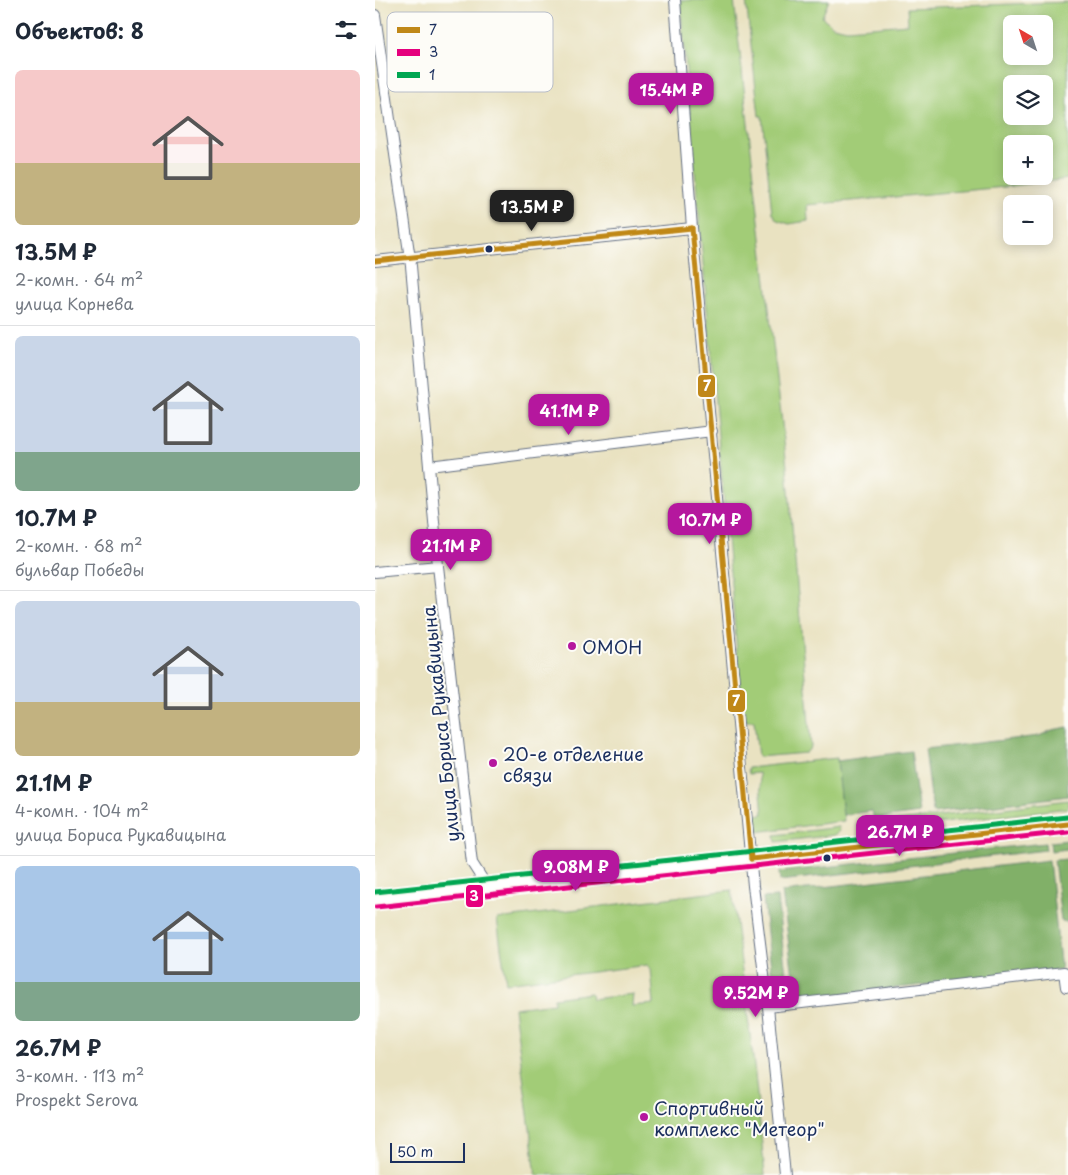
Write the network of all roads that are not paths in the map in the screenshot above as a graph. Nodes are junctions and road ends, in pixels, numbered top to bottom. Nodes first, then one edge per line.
1 (675, 0) edge
2 (375, 15) edge
3 (692, 228) junction
4 (410, 258) junction
5 (375, 261) edge
6 (712, 431) junction
7 (429, 466) junction
8 (438, 566) junction
9 (375, 572) edge
10 (1068, 824) edge
11 (751, 860) junction
12 (488, 888) junction
13 (375, 900) edge
14 (1068, 986) edge
15 (768, 1007) junction
16 (785, 1175) edge

1 - 3 street
2 - 4 street, улица Бориса Рукавицына
3 - 4 street
3 - 6 street
4 - 5 street
4 - 7 street, улица Бориса Рукавицына
6 - 7 street
6 - 11 street
7 - 8 street, улица Бориса Рукавицына
8 - 9 street
8 - 12 street, улица Бориса Рукавицына
10 - 11 main road
11 - 12 main road
11 - 15 street
12 - 13 main road
14 - 15 street
15 - 16 street

